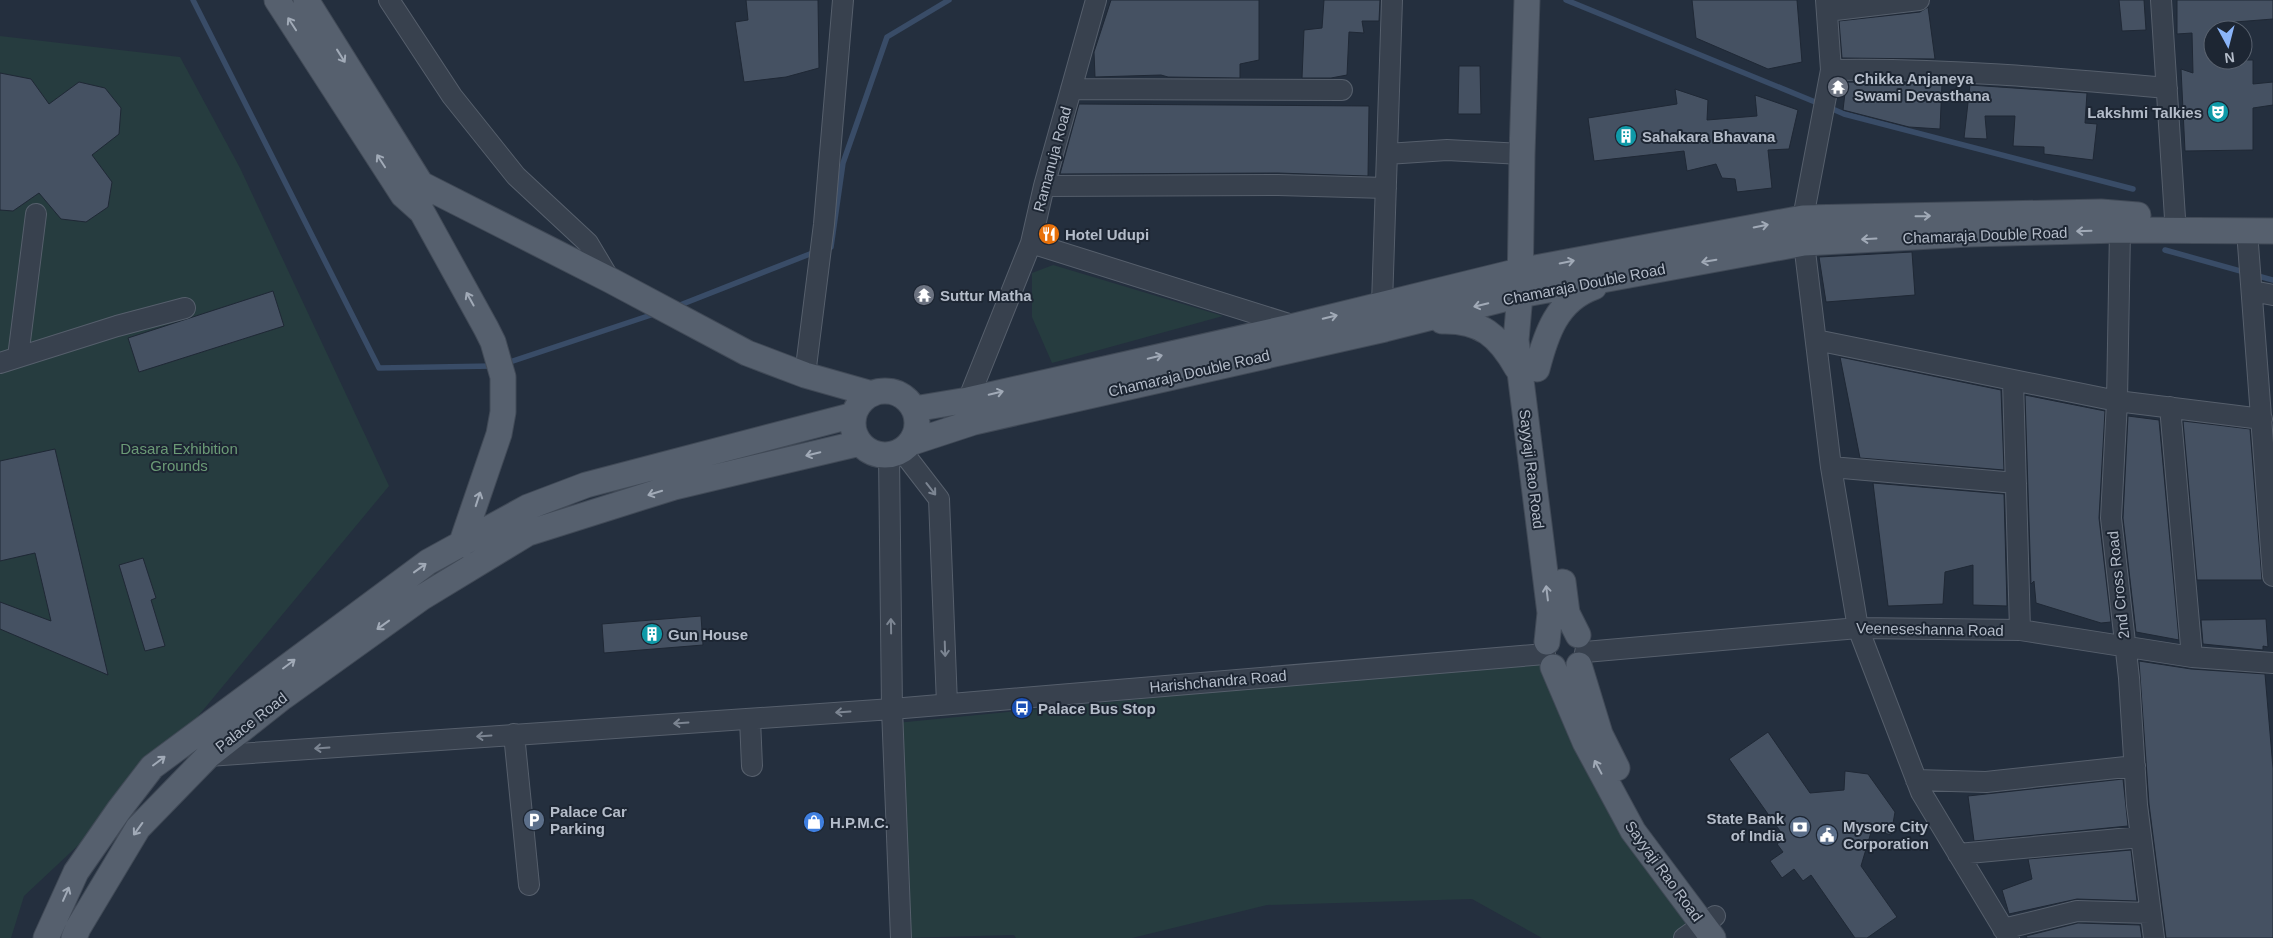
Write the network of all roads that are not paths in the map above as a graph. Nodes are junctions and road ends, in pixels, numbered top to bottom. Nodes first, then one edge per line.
1 (276, 0) edge
2 (306, 0) edge
3 (389, 0) edge
4 (843, 0) edge
5 (1096, 0) edge
6 (1392, 0) edge
7 (1527, 0) edge
8 (1918, 0) edge
9 (2162, 0) edge
10 (1827, 6) edge
11 (1831, 70) junction
12 (2167, 88) junction
13 (1071, 89) junction
14 (1342, 90) dead end
15 (1387, 154) junction
16 (1522, 154) junction
17 (1044, 186) junction
18 (1386, 188) junction
19 (412, 189) junction
20 (36, 214) dead end
21 (1804, 218) junction
22 (2175, 218) junction
23 (2273, 220) edge
24 (2120, 230) junction
25 (2247, 231) junction
26 (2273, 231) edge
27 (1031, 243) junction
28 (1804, 243) junction
29 (1627, 276) junction
30 (610, 280) junction
31 (1520, 283) junction
32 (2252, 291) junction
33 (2273, 295) edge
34 (1382, 304) junction
35 (185, 308) dead end
36 (1418, 321) junction
37 (1295, 326) junction
38 (1816, 340) junction
39 (9, 360) edge
40 (1528, 371) junction
41 (804, 375) junction
42 (2013, 381) junction
43 (872, 394) junction
44 (968, 400) junction
45 (2117, 401) junction
46 (2170, 407) junction
47 (914, 409) junction
48 (854, 415) junction
49 (2262, 419) junction
50 (860, 443) junction
51 (900, 450) junction
52 (1831, 467) junction
53 (2016, 483) junction
54 (461, 545) junction
55 (2273, 576) edge
56 (1858, 628) junction
57 (2020, 630) junction
58 (2125, 648) junction
59 (1581, 651) junction
60 (1548, 654) junction
61 (2192, 657) junction
62 (2273, 662) edge
63 (947, 704) junction
64 (892, 709) junction
65 (750, 719) junction
66 (514, 734) junction
67 (208, 756) junction
68 (752, 766) dead end
69 (2135, 766) junction
70 (1916, 780) junction
71 (2141, 838) junction
72 (1958, 854) junction
73 (529, 885) dead end
74 (2150, 913) junction
75 (1704, 929) edge
76 (2006, 934) edge
77 (46, 938) edge
78 (74, 938) edge
79 (901, 938) edge
80 (1730, 938) edge
81 (2154, 938) edge

19 -> 1 main road
2 -> 19 main road
3 - 30 street
4 - 41 street
5 - 13 street, Ramanuja Road
6 - 15 street
7 - 16 main road, Sayyaji Rao Road
8 - 10 street
9 - 12 street
10 - 11 street
11 - 12 street
11 - 21 street
12 - 22 street
13 - 14 street
13 - 17 street, Ramanuja Road
15 - 16 street
15 - 18 street
16 - 31 main road, Sayyaji Rao Road
17 - 18 street
17 - 27 street, Ramanuja Road
18 - 34 street
19 - 30 main road
54 -> 19 main road
20 - 39 street
21 -> 22 main road, Chamaraja Double Road
21 - 28 street
31 -> 21 main road, Chamaraja Double Road
22 - 23 main road, Chamaraja Double Road
24 - 25 main road, Chamaraja Double Road
24 -> 28 main road, Chamaraja Double Road
24 - 45 street, 2nd Cross Road
25 - 26 main road, Chamaraja Double Road
25 - 32 street
27 - 37 street
27 - 44 street, Ramanuja Road
28 -> 29 main road, Chamaraja Double Road
28 - 38 street
29 - 31 main road, Chamaraja Double Road
29 - 40 main road
30 - 41 main road
31 - 34 main road
31 -> 36 main road, Chamaraja Double Road
31 - 40 main road, Sayyaji Rao Road
32 - 33 street
32 - 49 street
37 -> 34 main road
35 - 39 street
36 - 40 main road
36 - 51 main road, Chamaraja Double Road
44 -> 37 main road
38 - 42 street
38 - 52 street
40 - 59 main road, Sayyaji Rao Road
60 -> 40 main road, Sayyaji Rao Road
41 - 43 main road
42 - 45 street
42 - 53 street
43 - 47 main road
43 - 48 main road
44 - 47 main road
45 - 46 street
45 - 58 street, 2nd Cross Road
46 - 49 street
46 - 61 street
47 - 51 main road
48 - 50 main road
48 - 54 main road
49 - 55 street
50 - 51 main road
50 -> 67 main road, Palace Road
51 -> 63 street
64 -> 51 street
52 - 53 street
52 - 56 street
53 - 57 street
77 -> 54 main road
56 - 57 street, Veeneseshanna Road
56 - 59 street, Veeneseshanna Road
56 - 70 street
57 - 58 street, Veeneseshanna Road
58 - 61 street, Veeneseshanna Road
58 - 69 street, 2nd Cross Road
59 - 60 main road
59 - 60 main road
59 - 75 main road, Sayyaji Rao Road
60 - 63 street, Harishchandra Road
75 -> 60 main road, Sayyaji Rao Road
61 - 62 street, Veeneseshanna Road
63 - 64 street, Harishchandra Road
64 -> 65 street, Harishchandra Road
64 - 79 street
65 -> 66 street, Harishchandra Road
65 - 68 street
66 -> 67 street, Harishchandra Road
66 - 73 street
67 -> 78 main road, Palace Road
69 - 70 street
69 - 71 street, 2nd Cross Road
70 - 72 street
71 - 72 street
71 - 74 street, 2nd Cross Road
72 - 76 street
74 - 76 street
74 - 81 street, 2nd Cross Road
75 - 80 main road, Sayyaji Rao Road

